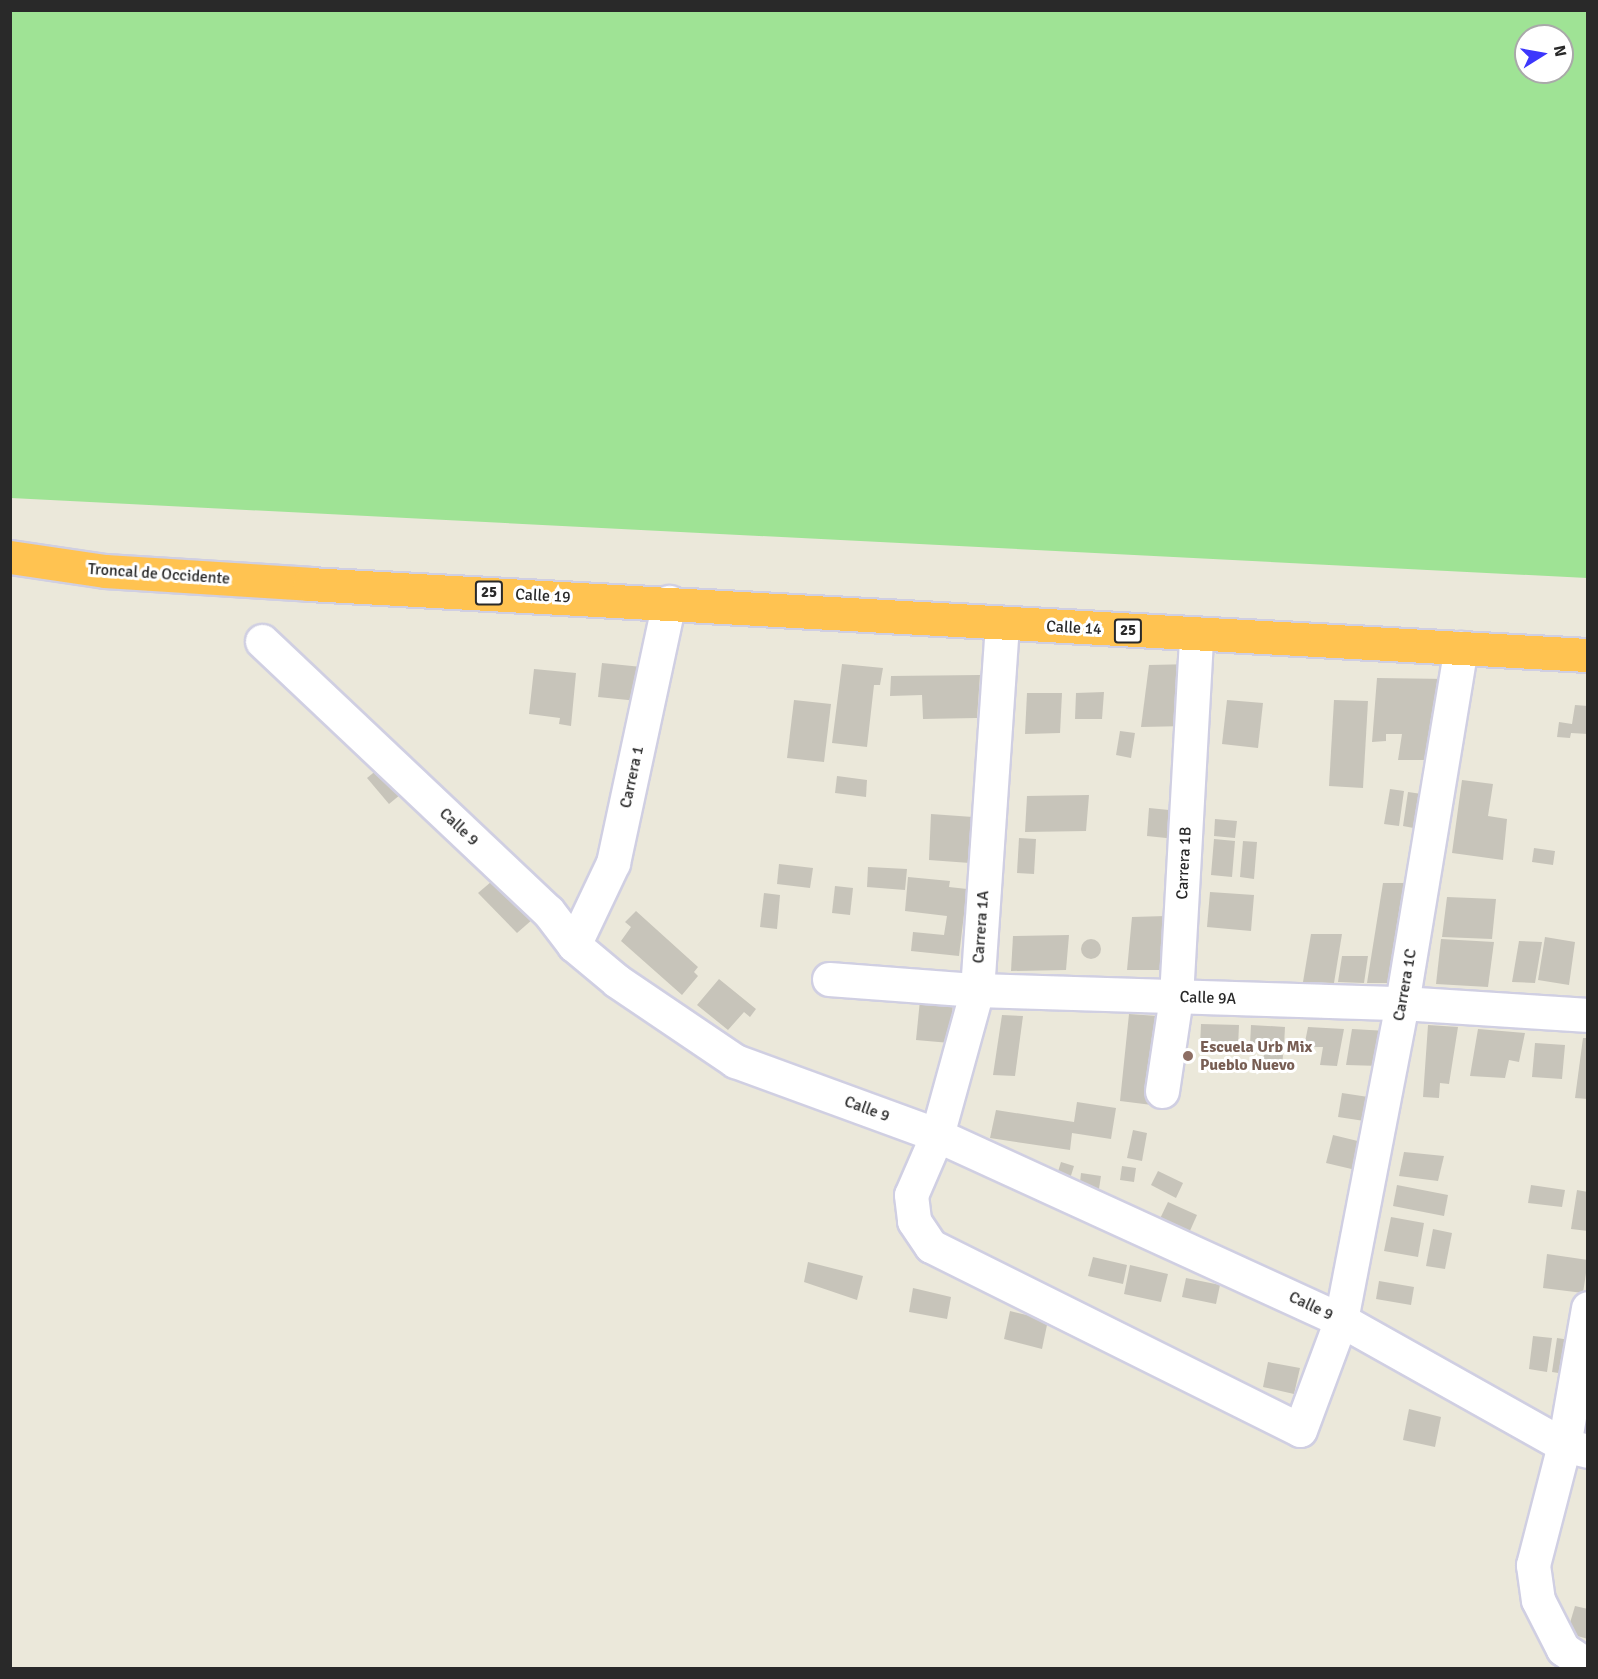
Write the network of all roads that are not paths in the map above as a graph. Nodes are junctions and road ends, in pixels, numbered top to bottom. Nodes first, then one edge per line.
1 (10, 557) edge
2 (309, 584) joint
3 (669, 602) junction
4 (1002, 624) junction
5 (1197, 634) junction
6 (262, 641) dead end
7 (1461, 648) junction
8 (1587, 656) edge
9 (574, 945) junction
10 (829, 979) dead end
11 (977, 990) junction
12 (1176, 997) junction
13 (1402, 1003) junction
14 (1587, 1015) edge
15 (1162, 1091) dead end
16 (936, 1135) junction
17 (914, 1221) joint
18 (1587, 1308) edge
19 (1341, 1320) junction
20 (1576, 1448) edge
21 (1587, 1666) edge

1 - 2 highway, Troncal de Occidente / 25
2 - 3 highway, Calle 19 / 25
3 - 4 highway, Calle 14 / 25
3 - 9 street, Carrera 1
4 - 5 highway, Calle 14 / 25
4 - 11 street, Carrera 1A
5 - 7 highway, Calle 14 / 25
5 - 12 street, Carrera 1B
6 - 9 street, Calle 9
7 - 8 highway, Calle 14 / 25
7 - 13 street, Carrera 1C
9 - 16 street, Calle 9
10 - 11 street, Calle 9A
11 - 12 street, Calle 9A
11 - 16 street, Carrera 1A
12 - 13 street, Calle 9A
12 - 15 street, Carrera 1B
13 - 14 street, Calle 9A
13 - 19 street, Carrera 1C
16 - 17 street, Carrera 1A
16 - 19 street, Calle 9
17 - 19 street, Carrera 1C
18 - 20 street
19 - 20 street, Calle 9
20 - 21 street

